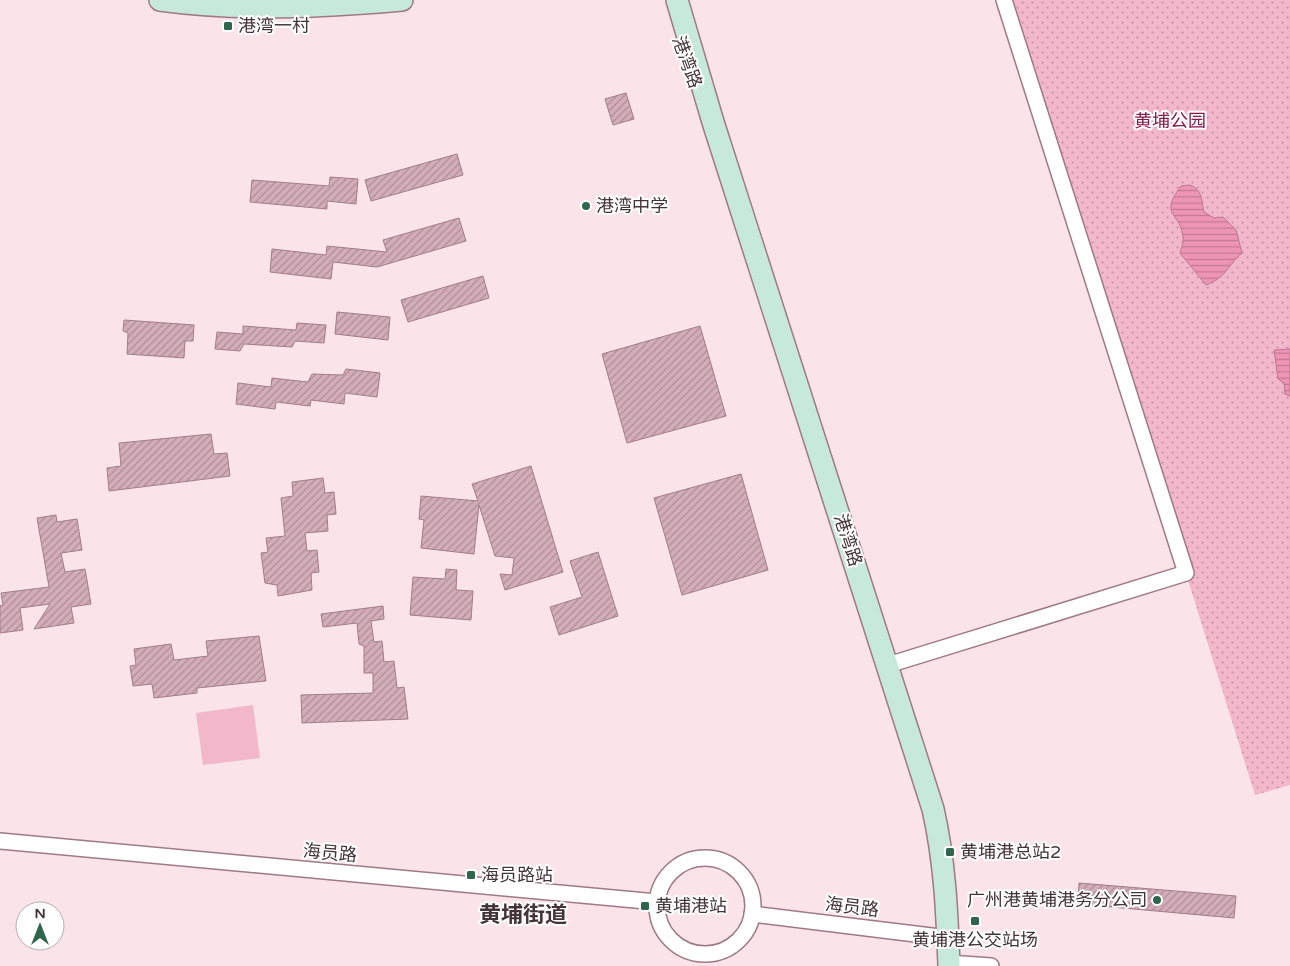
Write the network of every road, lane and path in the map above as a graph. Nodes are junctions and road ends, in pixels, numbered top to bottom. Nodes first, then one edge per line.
1 (160, 0) edge
2 (402, 0) edge
3 (667, 0) edge
4 (677, 0) edge
5 (1004, 0) edge
6 (713, 122) junction
7 (888, 665) junction
8 (0, 841) edge
9 (657, 902) junction
10 (752, 914) junction
11 (948, 938) junction
12 (698, 959) edge
13 (948, 964) edge
14 (991, 966) edge

1 - 2 street
3 - 6 street, 港湾路
4 - 6 street, 港湾路
5 - 7 street
6 - 7 street, 港湾路
7 - 11 street, 港湾路
8 - 9 street, 海员路
9 - 10 street
9 - 12 street
10 - 11 street, 海员路
10 - 12 street
11 - 13 street, 港湾路
13 - 14 street

